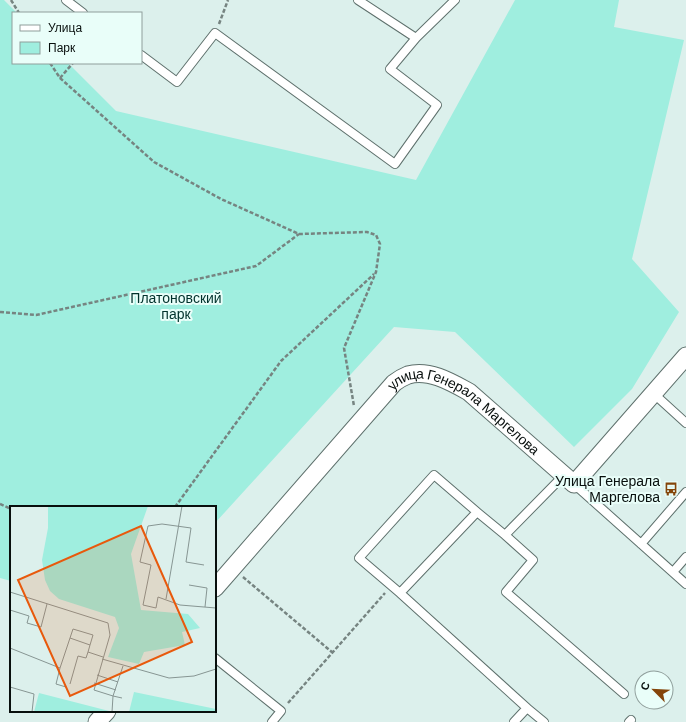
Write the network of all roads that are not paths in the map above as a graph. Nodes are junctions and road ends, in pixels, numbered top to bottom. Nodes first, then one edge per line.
1 (66, 0) edge
2 (358, 0) edge
3 (455, 0) edge
4 (83, 12) edge
5 (416, 38) junction
6 (142, 57) edge
7 (686, 356) edge
8 (653, 393) junction
9 (686, 423) edge
10 (569, 479) junction
11 (686, 492) edge
12 (477, 512) junction
13 (505, 535) junction
14 (641, 544) junction
15 (686, 557) edge
16 (673, 572) junction
17 (686, 584) edge
18 (216, 587) edge
19 (400, 593) junction
20 (216, 659) edge
21 (624, 694) dead end
22 (527, 708) junction
23 (106, 712) edge
24 (97, 722) edge
25 (272, 722) edge
26 (514, 722) edge
27 (544, 722) edge

1 - 4 lane
2 - 5 lane
3 - 5 lane
5 - 6 lane
7 - 8 street
8 - 9 lane
8 - 10 street
10 - 13 lane
10 - 14 lane
10 - 18 street, улица Генерала Маргелова
11 - 14 lane
12 - 13 lane
12 - 19 lane
12 - 19 lane
13 - 21 lane
14 - 16 lane
15 - 16 lane
16 - 17 lane
19 - 22 lane
20 - 25 lane
22 - 26 lane
22 - 27 lane
23 - 24 street

